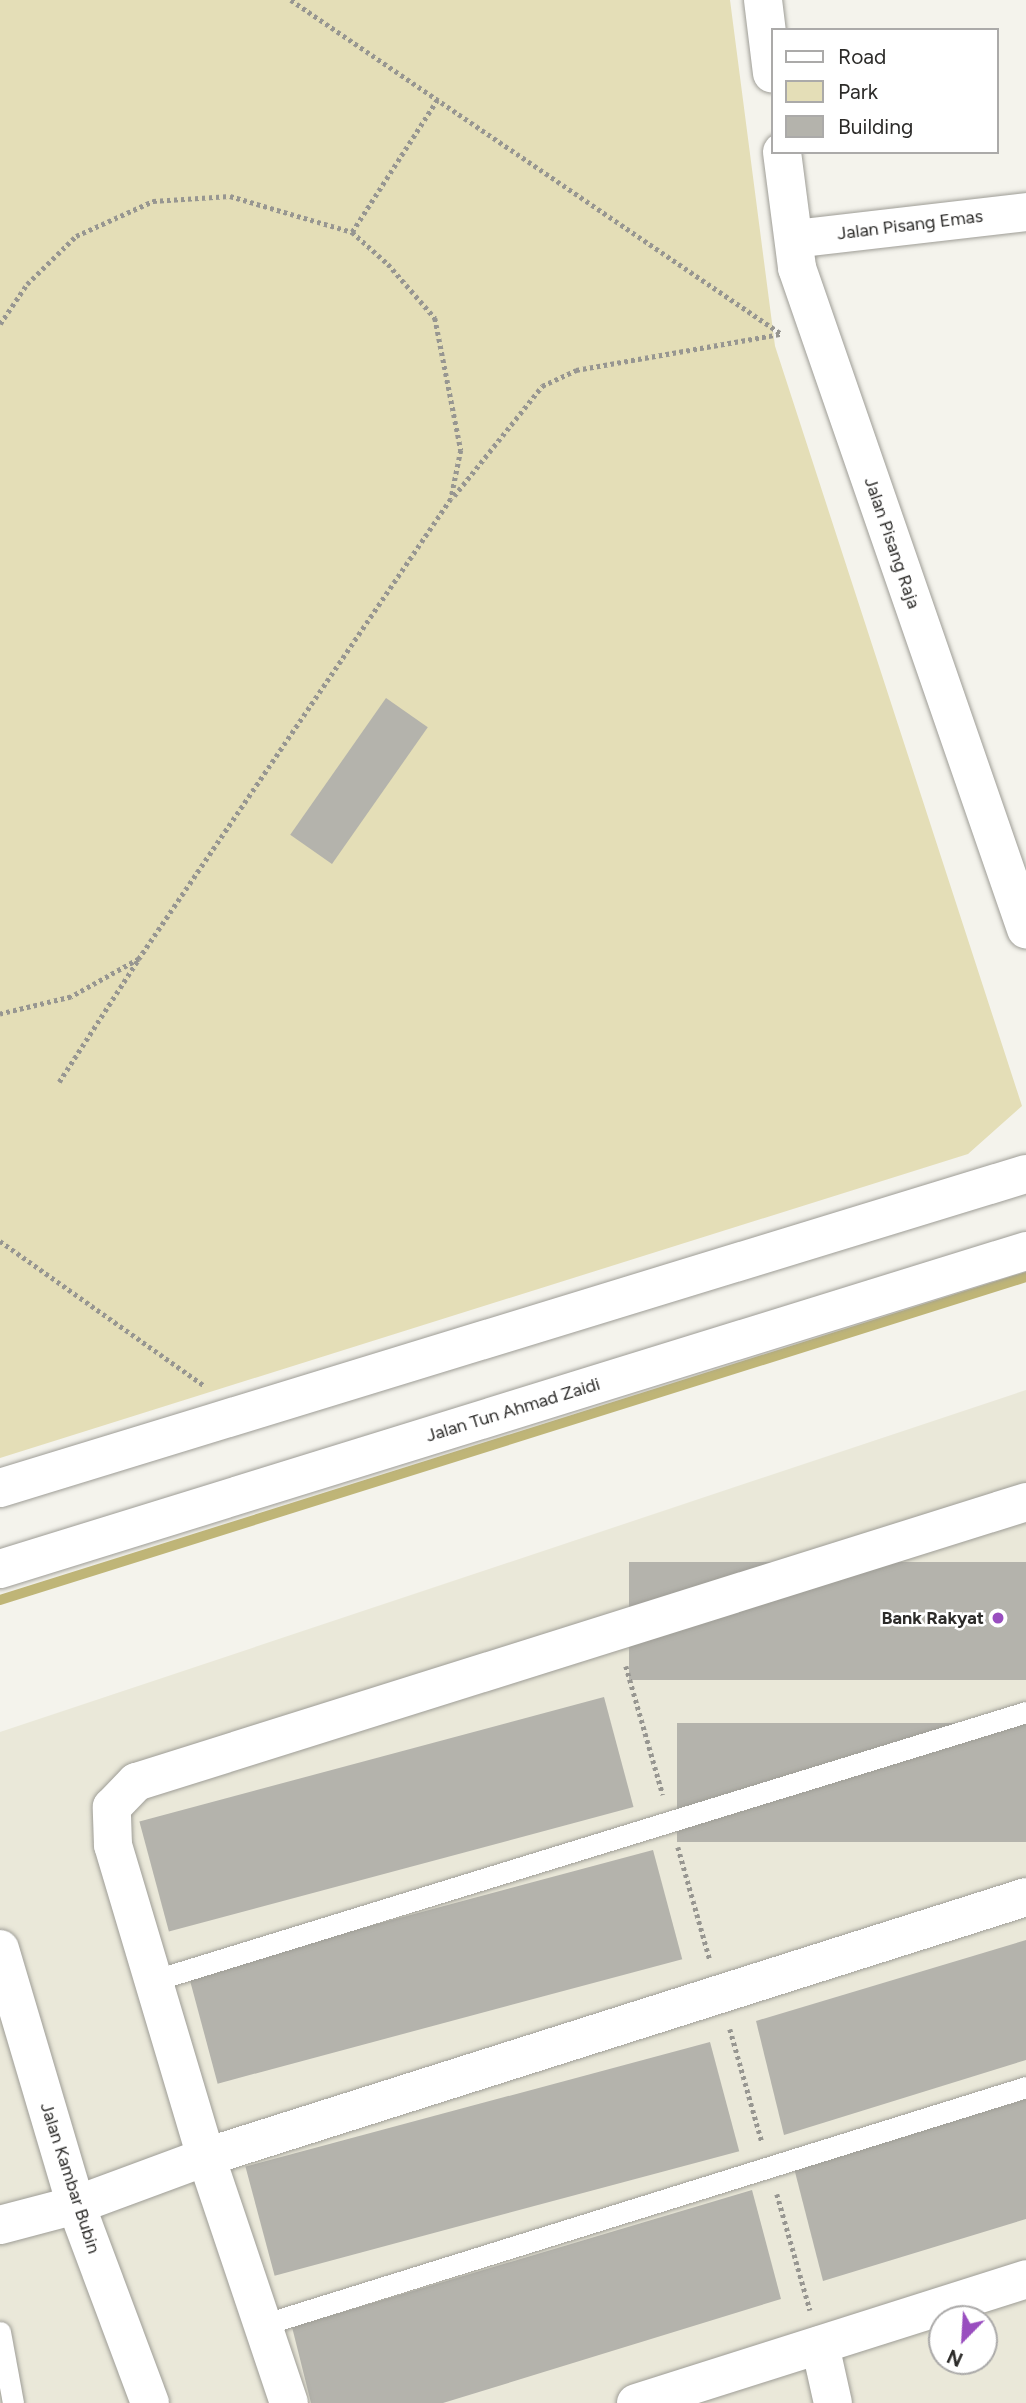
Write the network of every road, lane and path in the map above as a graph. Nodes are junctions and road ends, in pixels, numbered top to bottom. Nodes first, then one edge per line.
1 (291, 0) edge
2 (763, 0) edge
3 (771, 65) edge
4 (437, 100) junction
5 (782, 154) edge
6 (1026, 212) edge
7 (352, 232) junction
8 (793, 239) junction
9 (0, 324) edge
10 (799, 330) junction
11 (452, 499) junction
12 (1026, 929) edge
13 (139, 960) junction
14 (0, 1014) edge
15 (58, 1082) dead end
16 (1020, 1170) edge
17 (0, 1241) edge
18 (1026, 1251) edge
19 (246, 1414) junction
20 (0, 1488) edge
21 (1026, 1502) edge
22 (0, 1569) edge
23 (1026, 1712) edge
24 (1026, 1897) edge
25 (0, 1948) edge
26 (155, 1980) junction
27 (1026, 2087) edge
28 (206, 2157) junction
29 (76, 2205) junction
30 (0, 2225) edge
31 (1026, 2279) edge
32 (262, 2325) junction
33 (0, 2334) edge
34 (820, 2345) junction
35 (13, 2403) edge
36 (150, 2403) edge
37 (289, 2403) edge
38 (636, 2403) edge
39 (833, 2403) edge

1 - 4 path
2 - 3 street
4 - 7 path
4 - 10 path
5 - 8 street, Jalan Pisang Raja
6 - 8 street, Jalan Pisang Emas
7 - 9 path
7 - 11 path
8 - 10 street, Jalan Pisang Raja
10 - 11 path
10 - 12 street, Jalan Pisang Raja
11 - 13 path
13 - 14 path
13 - 15 path
16 - 19 street
17 - 19 path
18 - 22 street, Jalan Tun Ahmad Zaidi
19 - 20 street
21 - 26 street
23 - 26 lane
24 - 28 street
25 - 29 street, Jalan Kambar Bubin
26 - 28 street
27 - 32 lane
28 - 29 street
28 - 32 street
29 - 30 street
29 - 36 street, Jalan Kambar Bubin
31 - 34 street
32 - 37 street
33 - 35 lane
34 - 38 street
34 - 39 street

